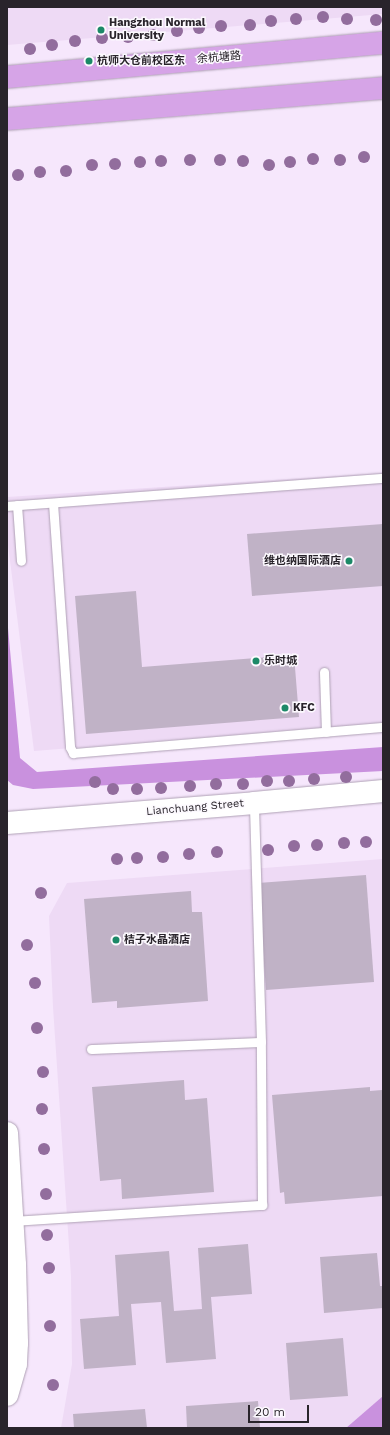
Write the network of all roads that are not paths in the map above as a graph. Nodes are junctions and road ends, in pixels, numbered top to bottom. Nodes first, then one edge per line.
1 (383, 43) edge
2 (7, 77) edge
3 (383, 88) edge
4 (7, 120) edge
5 (383, 478) edge
6 (53, 503) junction
7 (17, 505) junction
8 (7, 506) edge
9 (21, 561) dead end
10 (324, 672) dead end
11 (383, 727) edge
12 (326, 732) junction
13 (383, 791) edge
14 (254, 803) junction
15 (7, 823) edge
16 (261, 1042) junction
17 (90, 1049) dead end
18 (7, 1133) edge
19 (12, 1221) junction
20 (7, 1395) edge

1 - 2 main road, 余杭塘路
3 - 4 main road
5 - 6 lane
6 - 7 lane
6 - 12 lane
7 - 8 lane
7 - 9 lane
10 - 12 lane
11 - 12 lane
13 - 14 street, Lianchuang Street
14 - 15 street, Lianchuang Street
14 - 16 lane
16 - 17 lane
16 - 19 lane
18 - 19 street
19 - 20 street

